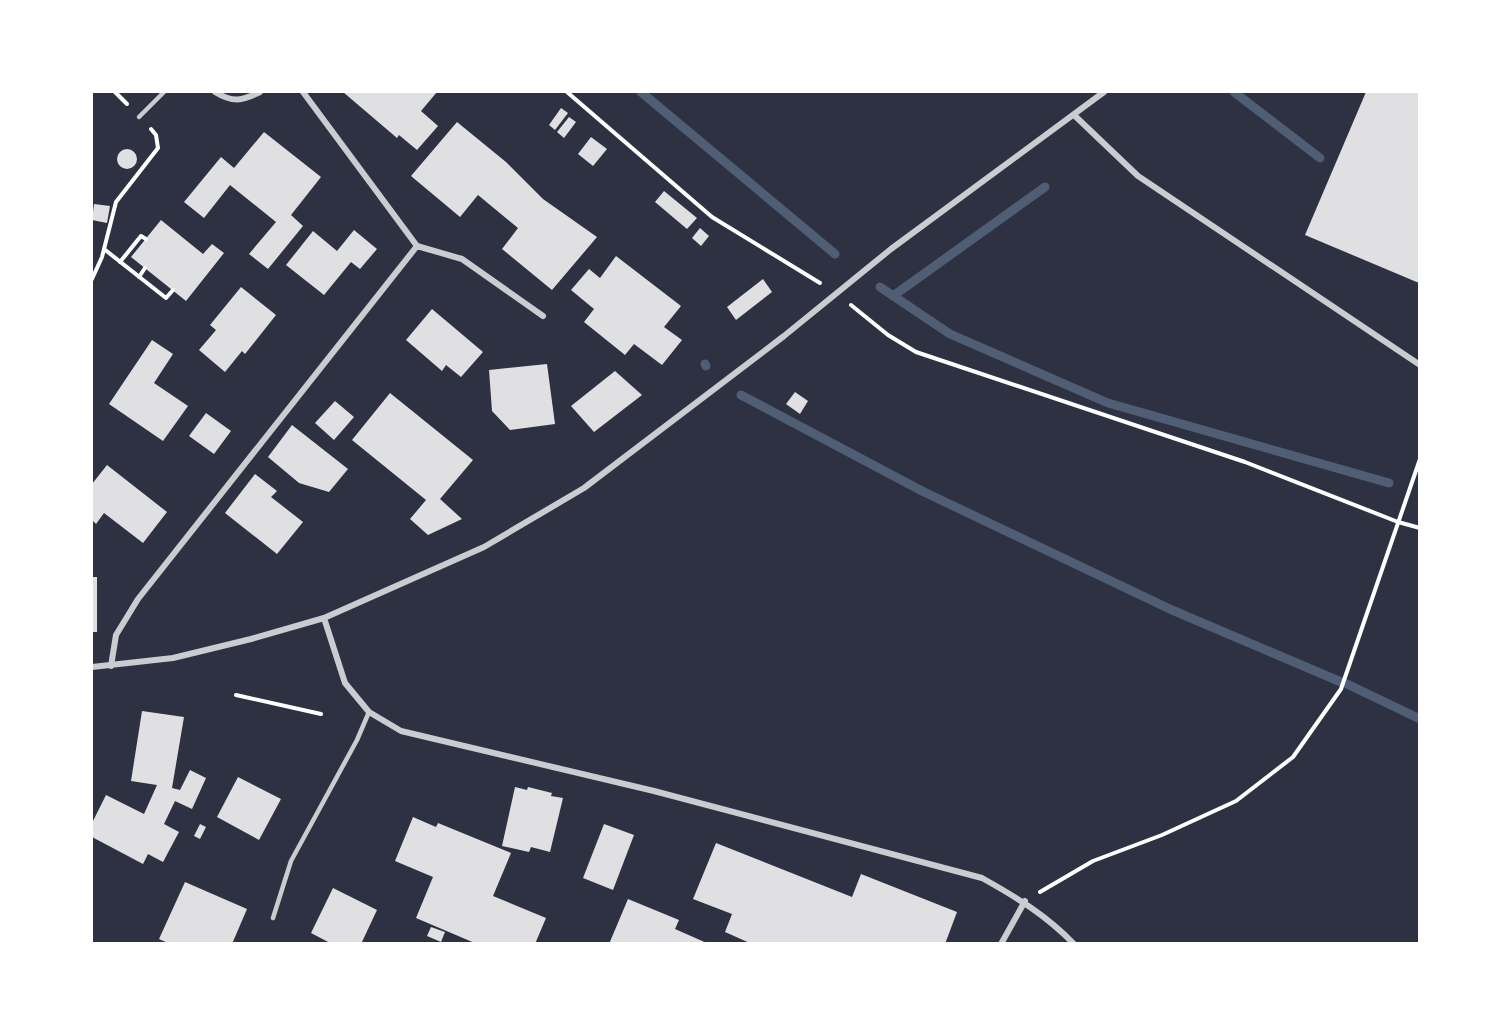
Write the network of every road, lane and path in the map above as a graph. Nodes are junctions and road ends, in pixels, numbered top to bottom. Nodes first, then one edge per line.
1 (164, 92) edge
2 (215, 92) edge
3 (260, 92) edge
4 (303, 92) edge
5 (567, 92) edge
6 (1104, 92) edge
7 (1074, 115) junction
8 (139, 117) joint
9 (146, 239) dead end
10 (417, 246) junction
11 (104, 249) junction
12 (120, 262) junction
13 (145, 268) dead end
14 (139, 277) junction
15 (92, 279) edge
16 (172, 290) dead end
17 (837, 293) junction
18 (861, 314) dead end
19 (543, 316) dead end
20 (1419, 365) edge
21 (1419, 459) edge
22 (1398, 522) junction
23 (1419, 528) edge
24 (324, 618) junction
25 (111, 666) junction
26 (92, 667) edge
27 (236, 695) dead end
28 (369, 712) junction
29 (321, 714) dead end
30 (1025, 902) junction
31 (273, 918) dead end
32 (1001, 944) edge
33 (1074, 944) edge

1 - 8 lane
2 - 3 street
4 - 10 street
5 - 17 path
6 - 7 street
7 - 17 street
7 - 20 street
8 - 11 path
9 - 12 path
10 - 19 street
10 - 25 street
11 - 12 path
11 - 15 path
12 - 14 path
13 - 14 path
14 - 16 path
17 - 24 street
18 - 22 path
21 - 22 path
22 - 23 path
22 - 30 path
24 - 25 street
24 - 28 street
25 - 26 street
27 - 29 path
28 - 30 street
28 - 31 lane
30 - 32 street
30 - 33 street

